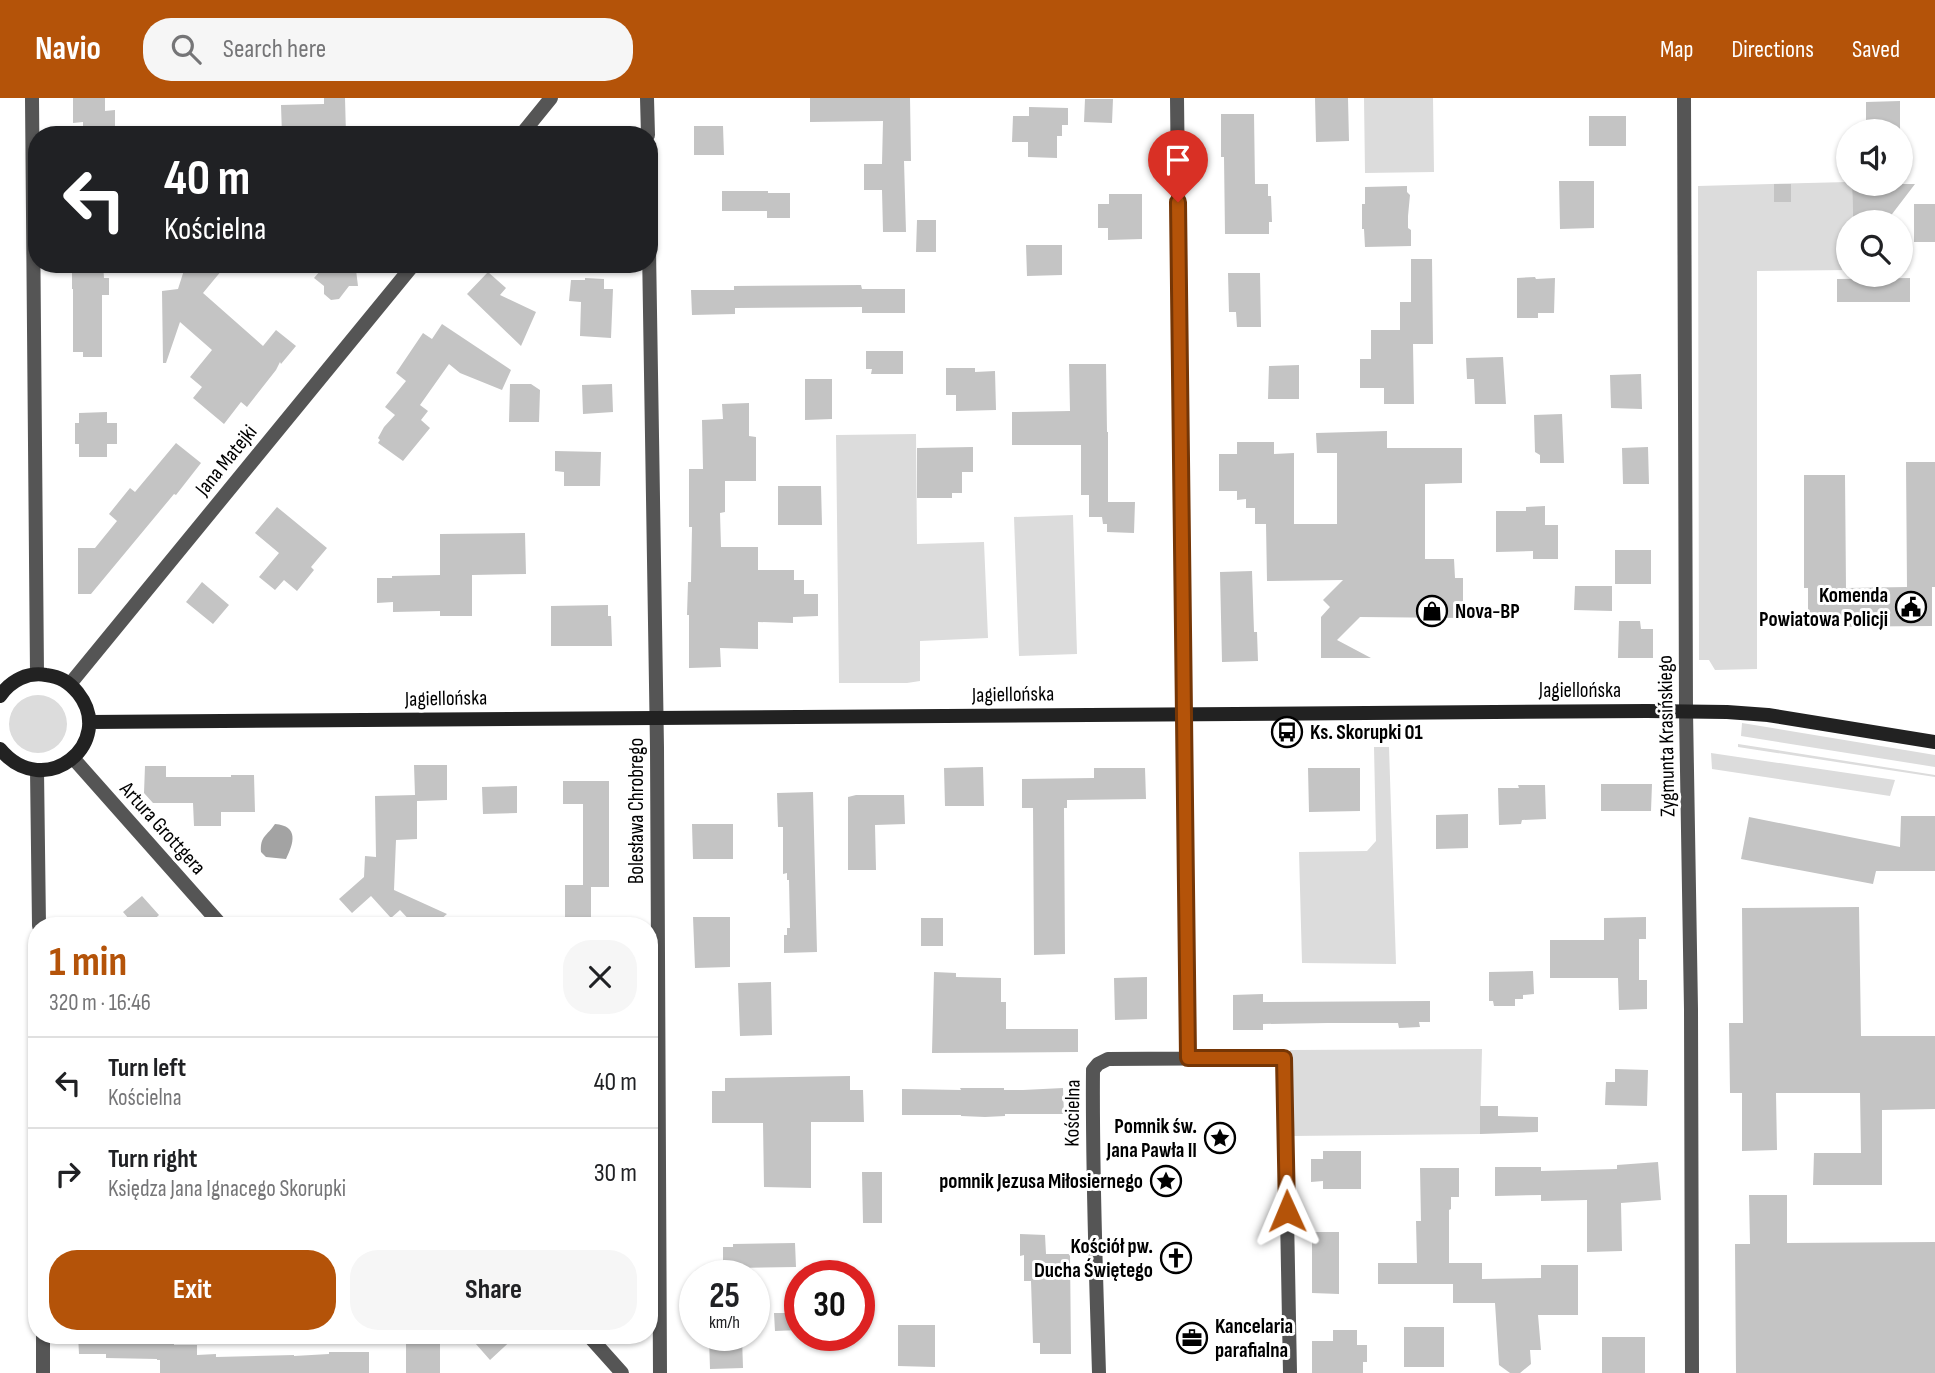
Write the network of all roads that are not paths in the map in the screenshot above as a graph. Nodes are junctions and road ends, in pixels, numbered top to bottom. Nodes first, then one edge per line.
1 (32, 98) edge
2 (551, 98) edge
3 (647, 98) edge
4 (1177, 98) edge
5 (1684, 98) edge
6 (32, 126) edge
7 (528, 126) edge
8 (648, 126) edge
9 (34, 273) edge
10 (407, 273) edge
11 (649, 273) edge
12 (37, 674) junction
13 (70, 684) junction
14 (0, 696) edge
15 (1686, 711) junction
16 (1183, 713) junction
17 (656, 717) junction
18 (89, 723) junction
19 (1935, 742) edge
20 (0, 749) edge
21 (73, 758) junction
22 (37, 770) junction
23 (38, 917) edge
24 (214, 917) edge
25 (657, 917) edge
26 (658, 1045) edge
27 (1188, 1058) junction
28 (43, 1344) edge
29 (596, 1344) edge
30 (43, 1373) edge
31 (622, 1373) edge
32 (660, 1373) edge
33 (1098, 1373) edge
34 (1290, 1373) edge
35 (1692, 1373) edge

1 - 6 street
2 - 7 street
3 - 8 street
4 - 16 street
5 - 15 street, Zygmunta Krasińskiego
9 - 12 street
10 - 13 street, Jana Matejki
11 - 17 street, Bolesława Chrobrego
12 - 13 street
12 - 14 street
13 - 18 street
15 - 16 street, Jagiellońska
15 - 19 street, Jagiellońska
15 - 35 street, Zygmunta Krasińskiego
16 - 17 street, Jagiellońska
16 - 27 street
17 - 18 street, Jagiellońska
17 - 25 street, Bolesława Chrobrego
18 - 21 street
20 - 22 street
21 - 22 street
21 - 24 street, Artura Grottgera
22 - 23 street
26 - 32 street, Bolesława Chrobrego
27 - 33 street, Kościelna
27 - 34 street, Kościelna
28 - 30 street
29 - 31 street

